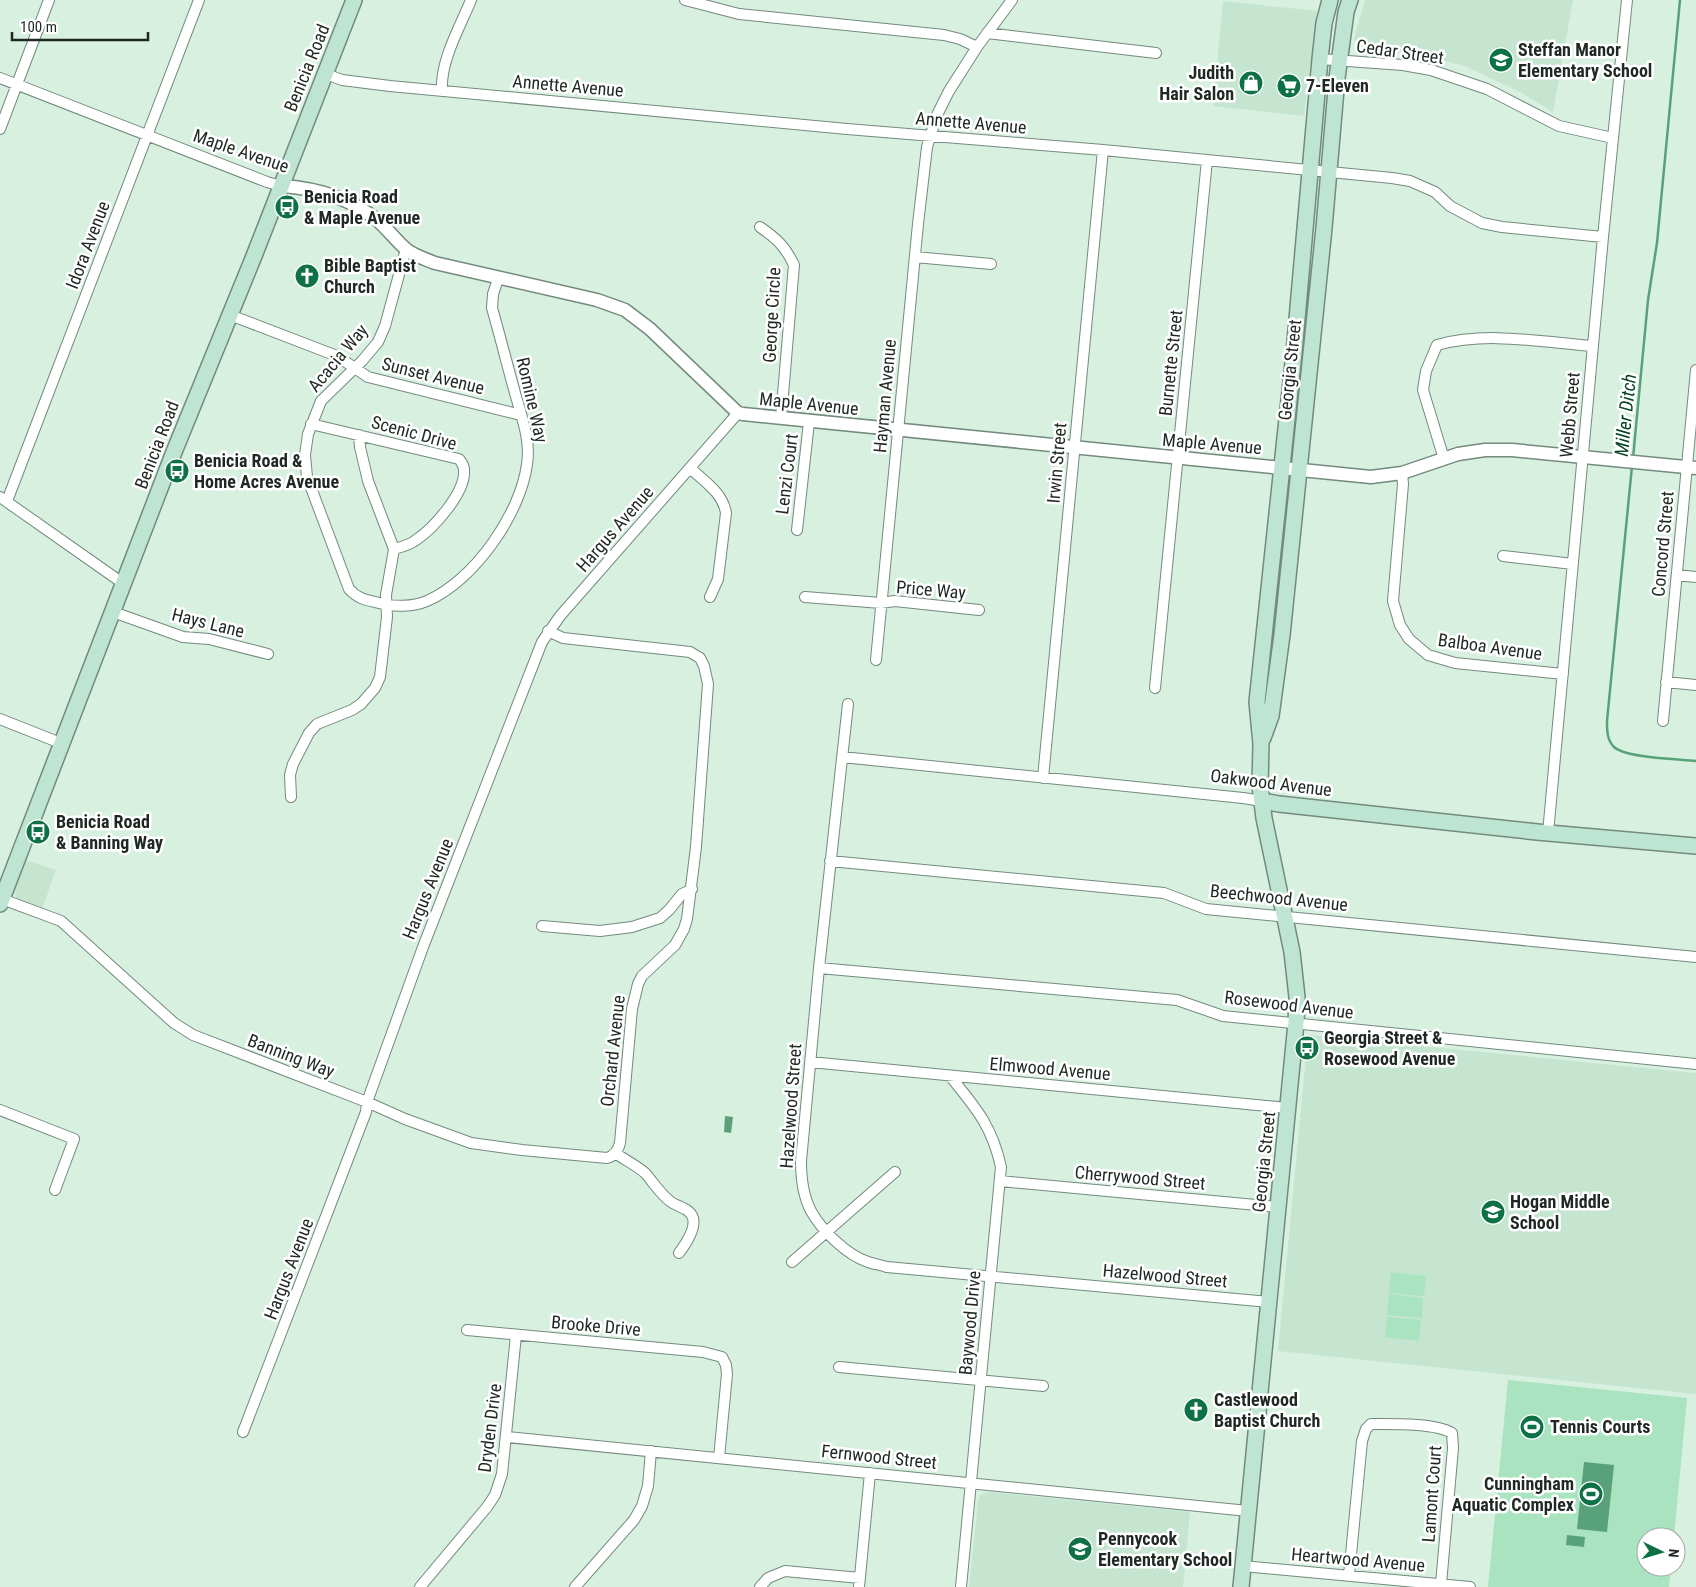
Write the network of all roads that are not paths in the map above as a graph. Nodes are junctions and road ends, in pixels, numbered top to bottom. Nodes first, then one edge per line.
1 (49, 0) edge
2 (199, 0) edge
3 (354, 0) edge
4 (471, 0) edge
5 (685, 0) edge
6 (1012, 0) edge
7 (1330, 0) edge
8 (1350, 0) edge
9 (1627, 0) edge
10 (988, 33) junction
11 (977, 47) junction
12 (1156, 53) dead end
13 (1320, 59) junction
14 (1339, 60) junction
15 (326, 74) junction
16 (0, 78) edge
17 (17, 84) junction
18 (442, 90) junction
19 (0, 128) edge
20 (148, 135) junction
21 (930, 136) junction
22 (1613, 138) junction
23 (1103, 150) junction
24 (1207, 160) junction
25 (1310, 170) junction
26 (1329, 172) junction
27 (281, 186) junction
28 (760, 227) dead end
29 (1603, 237) junction
30 (406, 249) junction
31 (915, 257) junction
32 (991, 264) dead end
33 (498, 279) junction
34 (230, 315) junction
35 (1592, 346) junction
36 (353, 368) junction
37 (1696, 370) edge
38 (738, 412) junction
39 (521, 415) junction
40 (780, 418) junction
41 (809, 422) junction
42 (311, 424) junction
43 (898, 430) junction
44 (359, 435) junction
45 (1075, 447) junction
46 (1582, 456) junction
47 (1178, 459) junction
48 (1444, 459) junction
49 (690, 468) junction
50 (1282, 468) junction
51 (1691, 468) edge
52 (1299, 470) junction
53 (1402, 473) junction
54 (3, 499) edge
55 (797, 530) dead end
56 (394, 549) junction
57 (1504, 556) dead end
58 (1573, 564) junction
59 (1677, 575) junction
60 (1696, 577) edge
61 (124, 584) junction
62 (710, 597) dead end
63 (805, 597) dead end
64 (881, 603) junction
65 (385, 605) junction
66 (979, 610) dead end
67 (113, 612) junction
68 (548, 631) junction
69 (268, 654) dead end
70 (876, 660) dead end
71 (1563, 674) junction
72 (1666, 682) junction
73 (1696, 685) edge
74 (1156, 688) dead end
75 (848, 704) dead end
76 (0, 719) edge
77 (1663, 721) dead end
78 (63, 744) junction
79 (1261, 744) junction
80 (842, 757) junction
81 (1043, 778) junction
82 (290, 797) dead end
83 (1262, 801) junction
84 (1548, 833) junction
85 (1696, 846) edge
86 (830, 862) junction
87 (6, 873) edge
88 (692, 889) junction
89 (1, 902) edge
90 (1284, 916) junction
91 (542, 926) dead end
92 (1696, 957) edge
93 (819, 968) junction
94 (1296, 1023) junction
95 (810, 1062) junction
96 (1696, 1064) edge
97 (950, 1076) junction
98 (367, 1102) junction
99 (1288, 1108) junction
100 (0, 1110) edge
101 (611, 1156) junction
102 (895, 1172) dead end
103 (1000, 1181) junction
104 (54, 1190) dead end
105 (1278, 1207) junction
106 (828, 1232) junction
107 (678, 1253) dead end
108 (792, 1262) dead end
109 (991, 1275) junction
110 (1269, 1302) junction
111 (467, 1330) dead end
112 (516, 1335) junction
113 (840, 1367) dead end
114 (981, 1380) junction
115 (1043, 1386) dead end
116 (243, 1432) dead end
117 (507, 1437) junction
118 (651, 1451) junction
119 (719, 1458) junction
120 (870, 1473) junction
121 (972, 1483) junction
122 (1248, 1511) junction
123 (1243, 1566) junction
124 (1349, 1575) junction
125 (860, 1582) edge
126 (1441, 1584) junction
127 (420, 1587) edge
128 (575, 1587) edge
129 (760, 1587) edge
130 (961, 1587) edge
131 (1241, 1587) edge
132 (1470, 1587) edge

1 - 17 street
2 - 20 street, Idora Avenue
3 - 15 main road, Benicia Road
4 - 18 street
5 - 11 street
6 - 10 street, Hayman Avenue
7 - 13 main road, Georgia Street
8 - 14 main road, Georgia Street
9 - 22 street, Webb Street
10 - 11 street, Hayman Avenue
10 - 12 street
11 - 21 street, Hayman Avenue
13 - 14 street, Cedar Street
13 - 25 main road, Georgia Street
14 - 22 street, Cedar Street
14 - 26 main road, Georgia Street
15 - 18 street, Annette Avenue
15 - 27 main road, Benicia Road
16 - 17 street, Maple Avenue
17 - 19 street
17 - 20 street, Maple Avenue
18 - 21 street, Annette Avenue
20 - 27 street, Maple Avenue
20 - 54 street, Idora Avenue
21 - 23 street, Annette Avenue
21 - 31 street, Hayman Avenue
22 - 29 street, Webb Street
23 - 24 street, Annette Avenue
23 - 45 street, Irwin Street
24 - 25 street, Annette Avenue
24 - 47 street, Burnette Street
25 - 26 street, Annette Avenue
25 - 50 main road, Georgia Street
26 - 29 street, Annette Avenue
26 - 52 main road, Georgia Street
27 - 30 street, Maple Avenue
27 - 34 main road, Benicia Road
28 - 40 street, George Circle
29 - 35 street, Webb Street
30 - 33 street, Maple Avenue
30 - 36 street, Acacia Way
31 - 32 street
31 - 43 street, Hayman Avenue
33 - 38 street, Maple Avenue
33 - 39 street, Romine Way
34 - 36 street, Sunset Avenue
34 - 61 main road, Benicia Road
35 - 46 street, Webb Street
35 - 48 street
36 - 39 street, Sunset Avenue
36 - 42 street, Acacia Way
37 - 51 street, Concord Street
38 - 40 street, Maple Avenue
38 - 49 street, Hargus Avenue
39 - 65 street, Romine Way
40 - 41 street, Maple Avenue
41 - 43 street, Maple Avenue
41 - 55 street, Lenzi Court
42 - 44 street, Scenic Drive
42 - 65 street, Acacia Way
43 - 45 street, Maple Avenue
43 - 64 street, Hayman Avenue
44 - 56 street, Scenic Drive
44 - 56 street, Scenic Drive
45 - 47 street, Maple Avenue
45 - 81 street, Irwin Street
46 - 48 street, Maple Avenue
46 - 51 street, Maple Avenue
46 - 58 street, Webb Street
47 - 50 street, Maple Avenue
47 - 74 street, Burnette Street
48 - 53 street, Maple Avenue
49 - 62 street
49 - 68 street, Hargus Avenue
50 - 52 street, Maple Avenue
50 - 79 main road, Georgia Street
51 - 59 street, Concord Street
52 - 53 street, Maple Avenue
52 - 79 main road, Georgia Street
53 - 71 street, Balboa Avenue
54 - 61 street
56 - 65 street
57 - 58 street
58 - 71 street, Webb Street
59 - 60 street
59 - 72 street, Concord Street
61 - 67 main road, Benicia Road
63 - 64 street, Price Way
64 - 66 street, Price Way
64 - 70 street, Hayman Avenue
65 - 82 street
67 - 69 street, Hays Lane
67 - 78 main road, Benicia Road
68 - 88 street, Orchard Avenue
68 - 98 street, Hargus Avenue
71 - 84 street, Webb Street
72 - 73 street
72 - 77 street, Concord Street
75 - 80 street, Hazelwood Street
76 - 78 street
78 - 87 main road, Benicia Road
79 - 83 main road, Georgia Street
80 - 81 street, Oakwood Avenue
80 - 86 street, Hazelwood Street
81 - 83 street, Oakwood Avenue
83 - 84 main road, Oakwood Avenue
83 - 90 main road, Georgia Street
84 - 85 main road, Oakwood Avenue
86 - 90 street, Beechwood Avenue
86 - 93 street, Hazelwood Street
87 - 89 main road, Benicia Road
88 - 91 street
88 - 101 street, Orchard Avenue
89 - 98 street, Banning Way
90 - 92 street, Beechwood Avenue
90 - 94 main road, Georgia Street
93 - 94 street, Rosewood Avenue
93 - 95 street, Hazelwood Street
94 - 96 street, Rosewood Avenue
94 - 99 main road, Georgia Street
95 - 97 street, Elmwood Avenue
95 - 106 street, Hazelwood Street
97 - 99 street, Elmwood Avenue
97 - 103 street, Baywood Drive
98 - 101 street, Banning Way
98 - 116 street, Hargus Avenue
99 - 105 main road, Georgia Street
100 - 104 street
101 - 107 street
102 - 106 street
103 - 105 street, Cherrywood Street
103 - 109 street, Baywood Drive
105 - 110 main road, Georgia Street
106 - 108 street
106 - 109 street, Hazelwood Street
109 - 110 street, Hazelwood Street
109 - 114 street, Baywood Drive
110 - 122 main road, Georgia Street
111 - 112 street, Brooke Drive
112 - 117 street, Dryden Drive
112 - 119 street, Brooke Drive
113 - 114 street
114 - 115 street
114 - 121 street, Baywood Drive
117 - 118 street, Fernwood Street
117 - 127 street, Dryden Drive
118 - 119 street, Fernwood Street
118 - 128 street
119 - 120 street, Fernwood Street
120 - 121 street, Fernwood Street
120 - 125 street
121 - 122 street, Fernwood Street
121 - 130 street, Baywood Drive
122 - 123 main road, Georgia Street
123 - 124 street, Heartwood Avenue
123 - 131 main road, Georgia Street
124 - 126 street, Heartwood Avenue
124 - 126 street, Lamont Court
125 - 129 street
126 - 132 street, Heartwood Avenue

